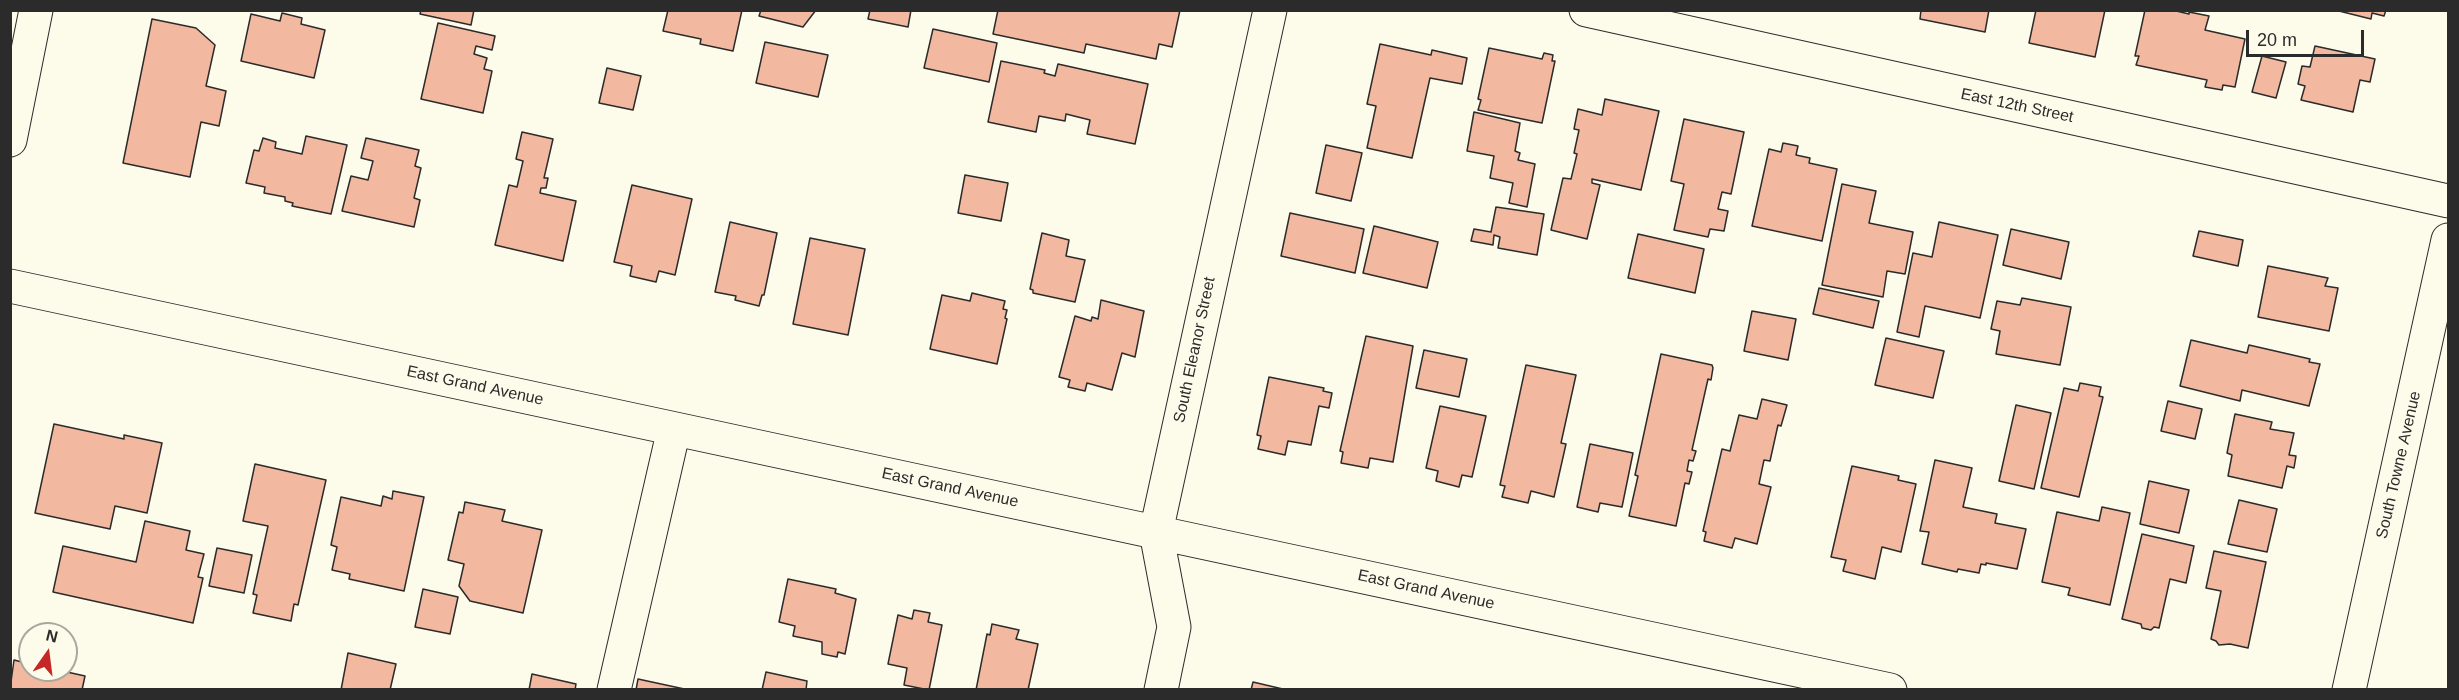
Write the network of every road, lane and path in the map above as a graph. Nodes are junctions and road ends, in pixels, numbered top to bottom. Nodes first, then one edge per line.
1 (36, 10) edge
2 (1270, 10) edge
3 (1586, 10) edge
4 (10, 140) edge
5 (2448, 201) edge
6 (2448, 240) edge
7 (10, 286) edge
8 (674, 429) junction
9 (1156, 532) junction
10 (1797, 680) edge
11 (614, 690) edge
12 (1161, 690) edge
13 (1890, 690) edge
14 (2349, 690) edge

1 - 4 street
2 - 9 street, South Eleanor Street
3 - 5 street, East 12th Street
6 - 14 street, South Towne Avenue
7 - 8 street, East Grand Avenue
8 - 9 street, East Grand Avenue
8 - 11 street
9 - 10 street, East Grand Avenue
9 - 12 street, South Eleanor Street
10 - 13 street, East Grand Avenue

